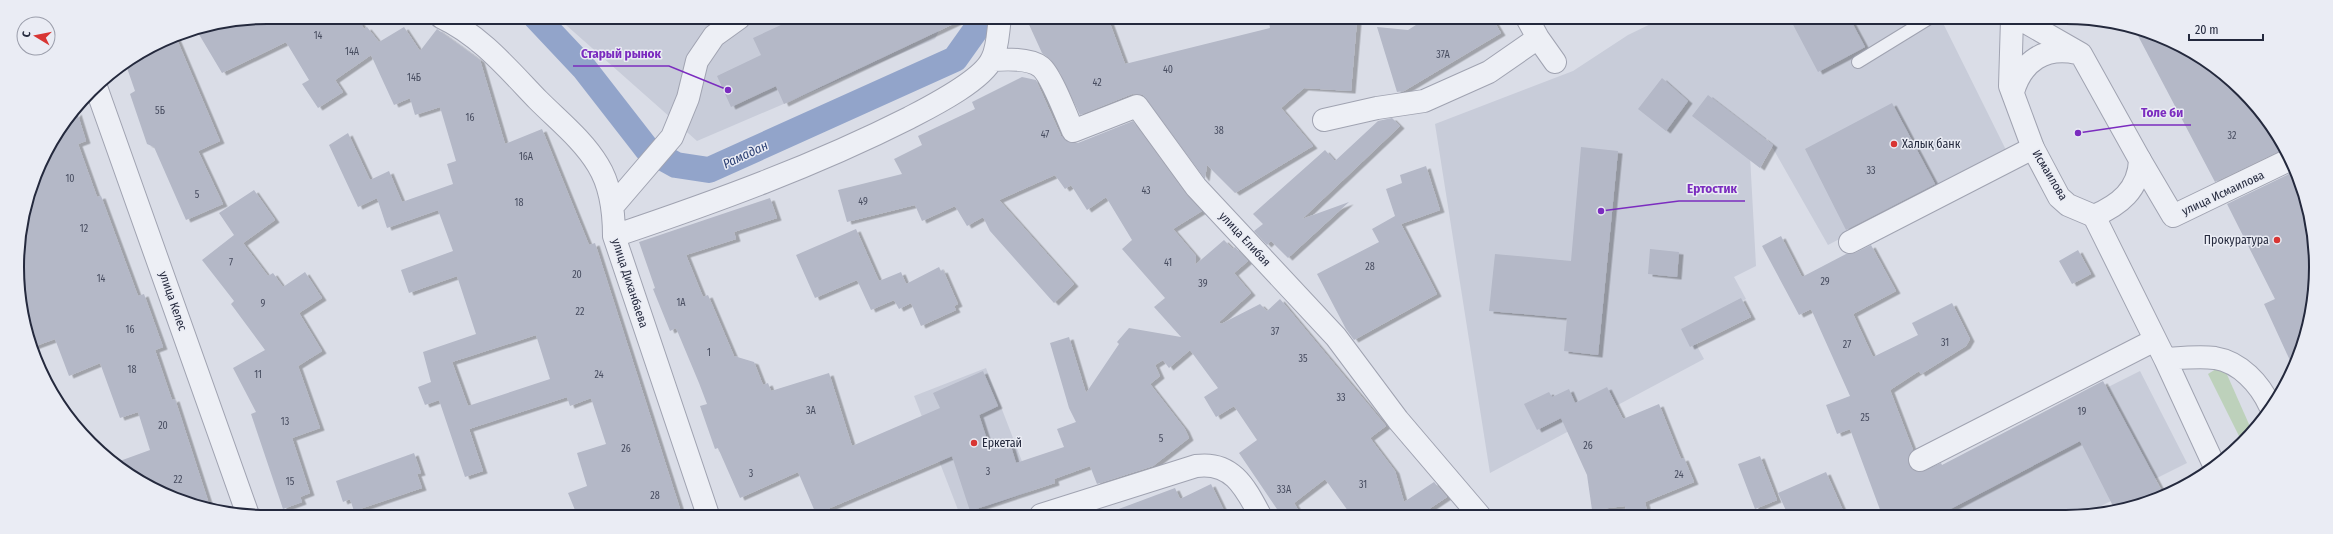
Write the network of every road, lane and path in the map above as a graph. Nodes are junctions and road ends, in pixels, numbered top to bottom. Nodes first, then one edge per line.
1 (452, 24) edge
2 (731, 24) edge
3 (999, 24) edge
4 (1530, 24) edge
5 (1920, 24) edge
6 (2012, 24) edge
7 (2029, 24) edge
8 (1538, 38) junction
9 (2081, 54) junction
10 (992, 60) junction
11 (1555, 62) dead end
12 (1858, 62) dead end
13 (98, 92) edge
14 (2012, 95) junction
15 (1324, 120) dead end
16 (2033, 148) junction
17 (2140, 160) junction
18 (2285, 162) edge
19 (612, 207) junction
20 (2094, 216) junction
21 (614, 236) junction
22 (1850, 242) dead end
23 (2160, 349) junction
24 (2268, 402) edge
25 (1920, 460) dead end
26 (2212, 461) edge
27 (246, 509) edge
28 (706, 510) edge
29 (1057, 510) edge
30 (1257, 510) edge
31 (1475, 510) edge

1 - 19 street, улица Диханбаева
2 - 19 street
3 - 10 street
4 - 8 street
5 - 12 lane
6 - 14 street, Исмаилова
7 - 9 street
8 - 11 street
8 - 15 street
9 - 14 street
9 - 17 street
10 - 21 street
10 - 31 street, улица Елибая
13 - 27 street, улица Келес
14 - 16 street, Исмаилова
16 - 20 street, Исмаилова
16 - 22 street
17 - 18 street, улица Исмаилова
17 - 20 street
19 - 21 street, улица Диханбаева
20 - 23 street
21 - 28 street, улица Диханбаева
23 - 24 street
23 - 25 street
23 - 26 street
29 - 30 street

